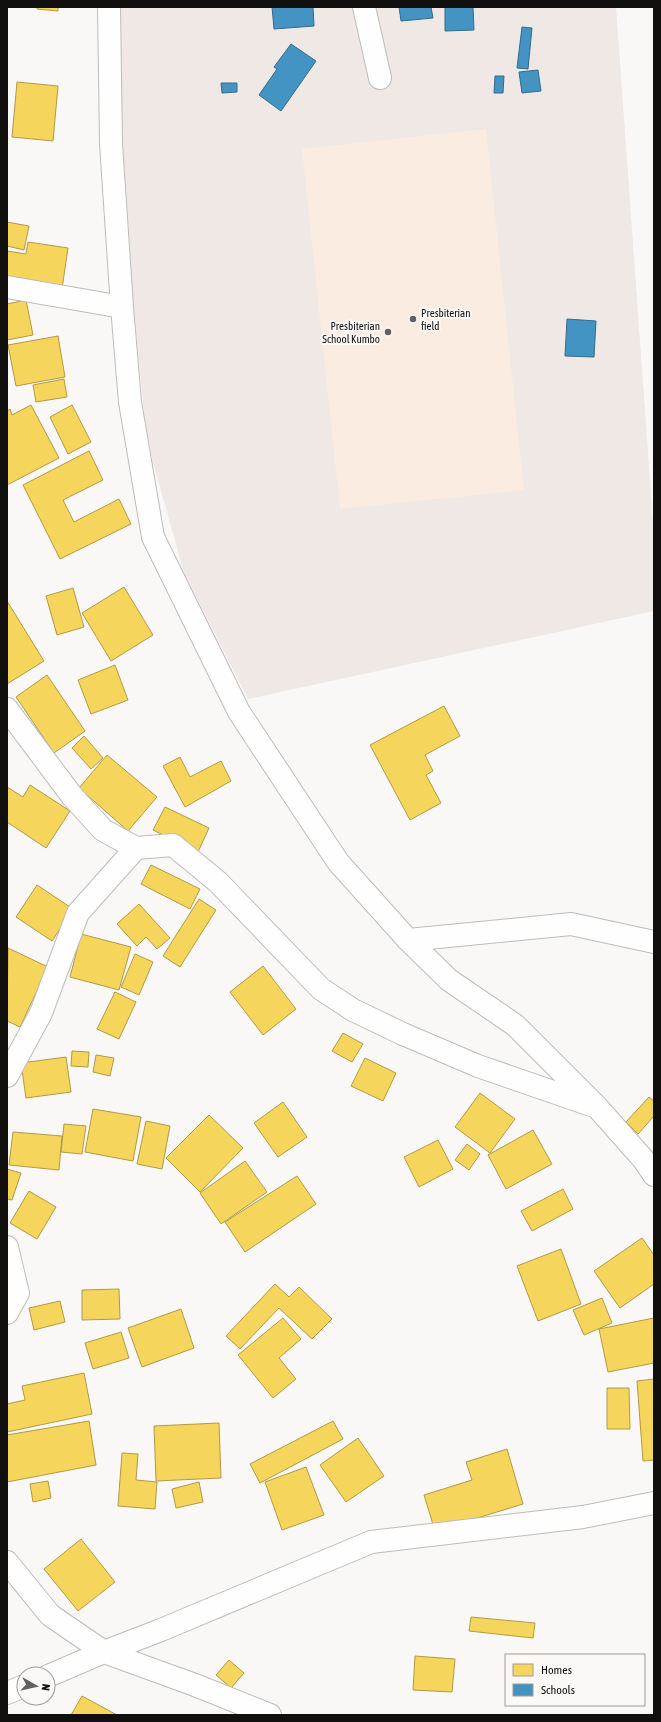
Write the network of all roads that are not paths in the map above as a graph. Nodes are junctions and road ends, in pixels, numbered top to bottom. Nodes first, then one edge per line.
1 (109, 7) edge
2 (364, 7) edge
3 (380, 78) dead end
4 (7, 287) edge
5 (122, 307) junction
6 (7, 709) edge
7 (136, 848) junction
8 (408, 940) junction
9 (654, 942) edge
10 (7, 1076) edge
11 (597, 1107) junction
12 (654, 1175) edge
13 (7, 1247) edge
14 (7, 1313) edge
15 (654, 1503) edge
16 (7, 1562) edge
17 (104, 1652) junction
18 (56, 1673) edge
19 (270, 1715) edge

1 - 5 street
2 - 3 street
4 - 5 street
5 - 8 street
6 - 7 street
7 - 10 street
7 - 11 street
8 - 9 street
8 - 11 street
11 - 12 street
13 - 14 street
15 - 17 street
16 - 17 street
17 - 18 street
17 - 19 street

